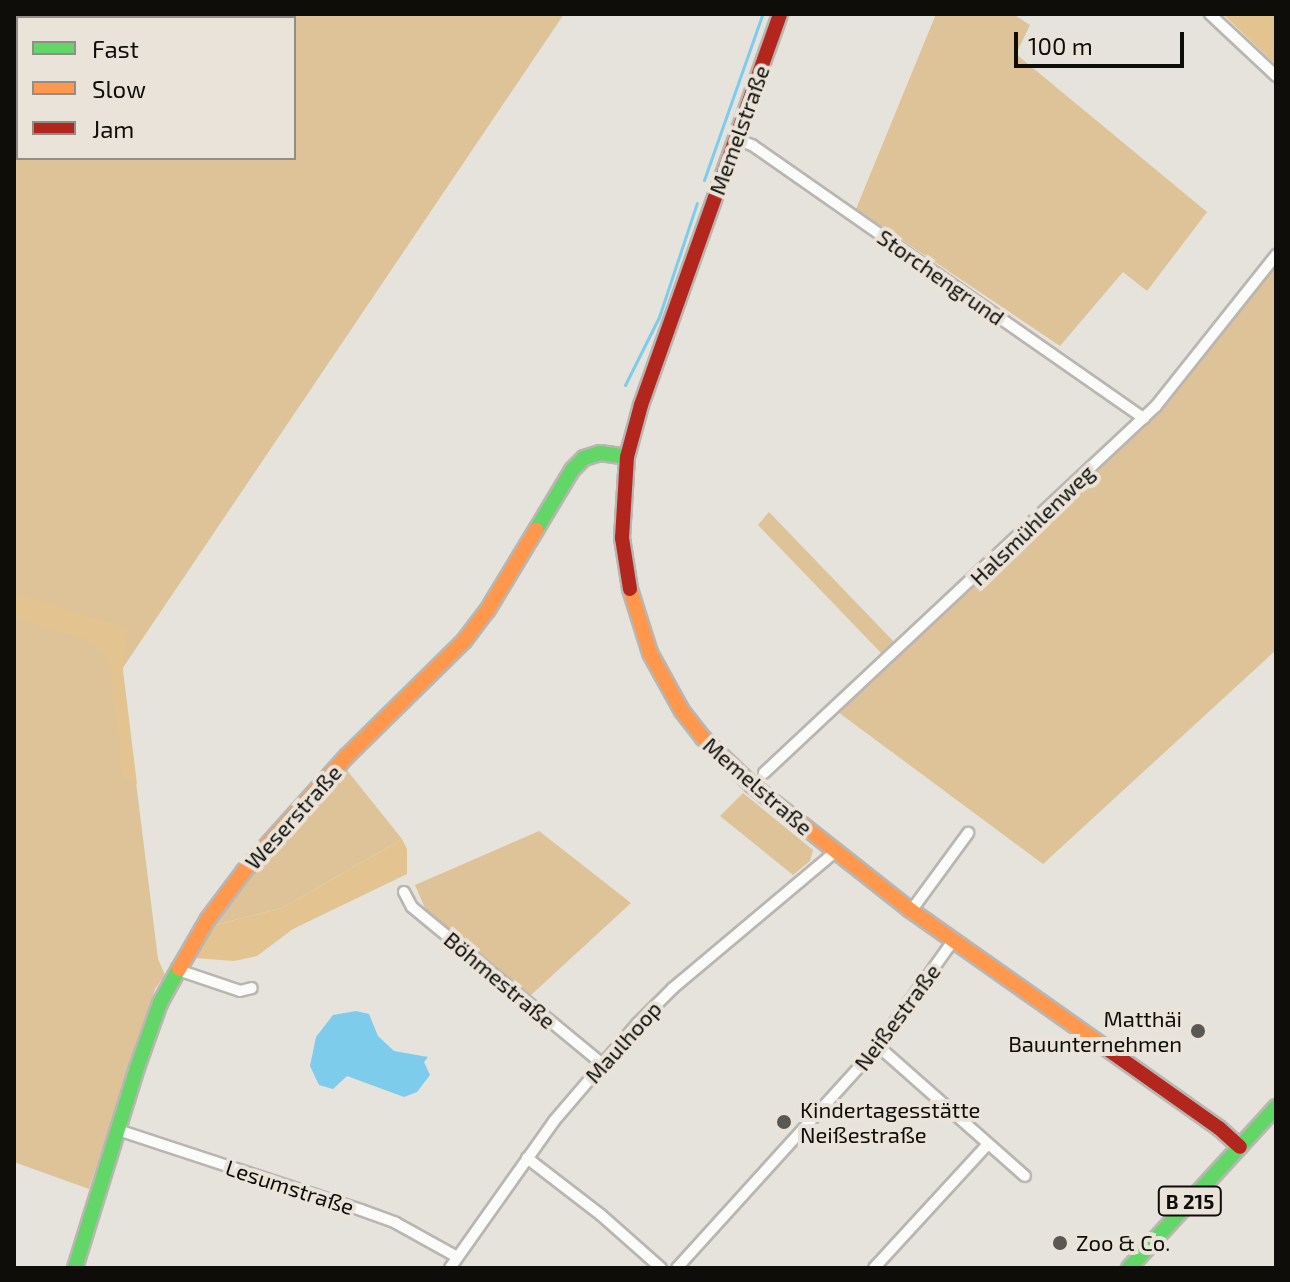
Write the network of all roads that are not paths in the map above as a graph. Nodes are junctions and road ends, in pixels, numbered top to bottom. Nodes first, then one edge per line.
1 (780, 14) edge
2 (1210, 14) edge
3 (1276, 76) edge
4 (736, 139) junction
5 (1276, 255) edge
6 (1144, 418) junction
7 (627, 457) junction
8 (764, 773) dead end
9 (968, 833) dead end
10 (835, 852) junction
11 (404, 892) dead end
12 (911, 911) junction
13 (953, 941) junction
14 (178, 970) junction
15 (252, 988) dead end
16 (878, 1046) junction
17 (601, 1063) junction
18 (1276, 1107) edge
19 (118, 1130) junction
20 (988, 1144) junction
21 (1240, 1147) junction
22 (527, 1158) junction
23 (1025, 1176) dead end
24 (457, 1257) junction
25 (75, 1268) edge
26 (450, 1268) edge
27 (661, 1268) edge
28 (677, 1268) edge
29 (874, 1268) edge
30 (1129, 1268) edge

1 - 4 street, Memelstraße
2 - 3 street
4 - 6 street, Storchengrund
4 - 7 street, Memelstraße
5 - 6 street, Halsmühlenweg
6 - 8 street, Halsmühlenweg
7 - 10 street, Memelstraße
7 - 14 street, Weserstraße
9 - 12 street
10 - 12 street, Memelstraße
10 - 17 street, Maulhoop
11 - 17 street, Böhmestraße
12 - 13 street, Memelstraße
13 - 16 street, Neißestraße
13 - 21 street, Memelstraße
14 - 15 street
14 - 19 street, Weserstraße
16 - 20 street
16 - 28 street, Neißestraße
17 - 22 street, Maulhoop
18 - 21 street, B 215
19 - 24 street, Lesumstraße
19 - 25 street, Weserstraße
20 - 23 street
20 - 29 street
21 - 30 street, B 215
22 - 24 street, Maulhoop
22 - 27 street
24 - 26 street, Maulhoop

